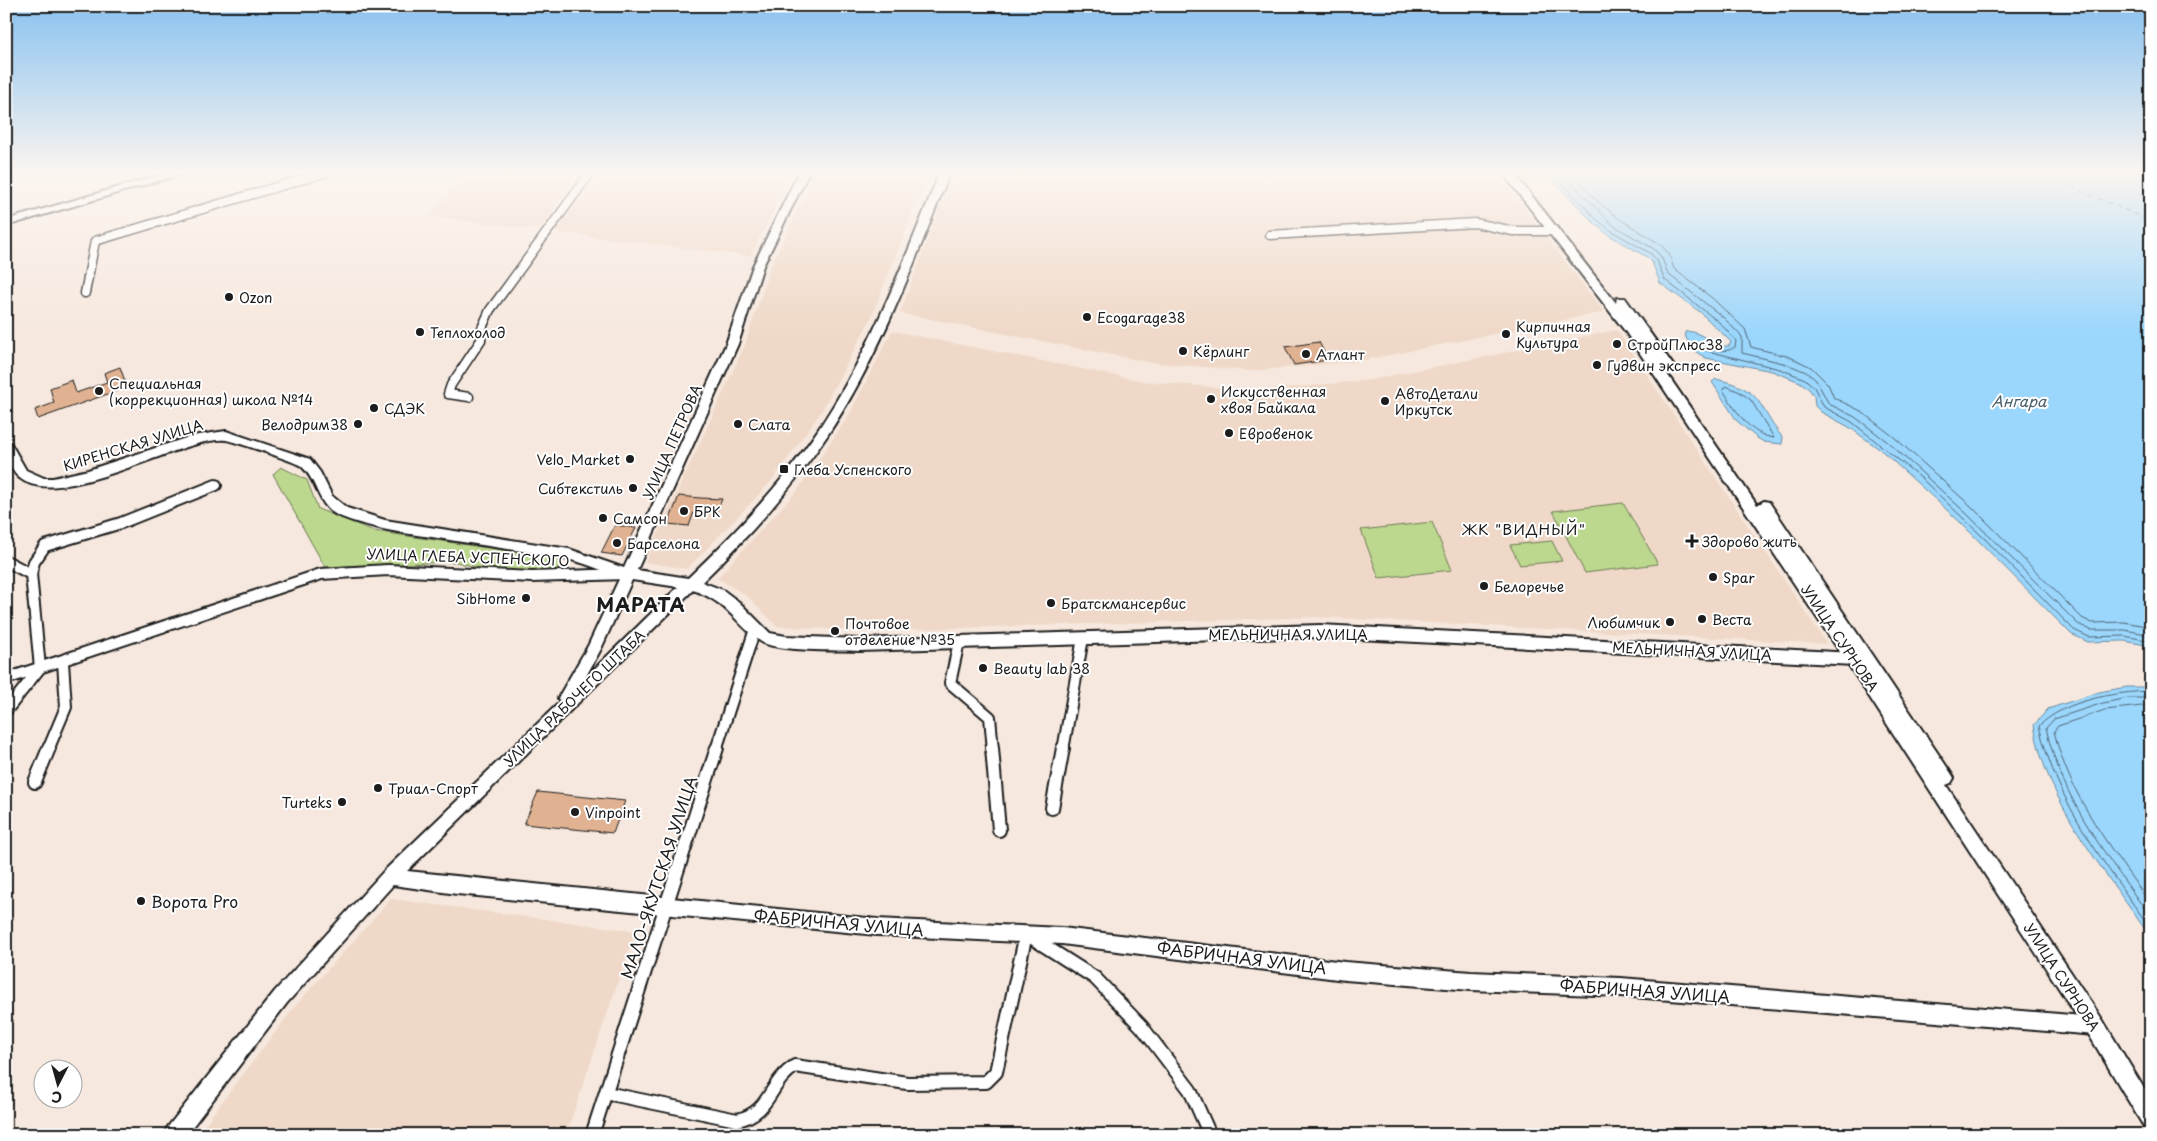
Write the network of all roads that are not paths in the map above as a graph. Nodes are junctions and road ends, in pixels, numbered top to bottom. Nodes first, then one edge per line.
1 (148, 225) edge
2 (552, 225) edge
3 (778, 225) edge
4 (923, 225) edge
5 (1449, 225) edge
6 (1493, 225) edge
7 (1549, 225) edge
8 (1559, 225) edge
9 (1553, 231) junction
10 (1270, 234) dead end
11 (85, 293) dead end
12 (469, 397) dead end
13 (226, 435) joint
14 (6, 446) edge
15 (21, 473) joint
16 (216, 485) dead end
17 (6, 560) edge
18 (31, 574) junction
19 (627, 574) junction
20 (691, 584) junction
21 (755, 629) junction
22 (1082, 638) junction
23 (959, 642) junction
24 (1854, 659) junction
25 (63, 662) junction
26 (40, 668) junction
27 (6, 679) edge
28 (6, 711) edge
29 (552, 718) junction
30 (35, 782) dead end
31 (1052, 808) dead end
32 (999, 830) dead end
33 (390, 877) junction
34 (666, 907) junction
35 (1026, 934) junction
36 (2095, 1026) junction
37 (606, 1093) junction
38 (2151, 1100) edge
39 (2151, 1120) edge
40 (174, 1135) edge
41 (592, 1135) edge
42 (1210, 1135) edge

1 - 11 street
2 - 12 street
3 - 19 street, УЛИЦА ПЕТРОВА
4 - 20 street, УЛИЦА РАБОЧЕГО ШТАБА
5 - 10 street
6 - 9 street
7 - 9 main road, УЛИЦА СУРНОВА
8 - 38 main road, УЛИЦА СУРНОВА
9 - 24 main road, УЛИЦА СУРНОВА
13 - 15 street, КИРЕНСКАЯ УЛИЦА
13 - 19 street, УЛИЦА ГЛЕБА УСПЕНСКОГО
14 - 15 main road
16 - 18 street
17 - 18 street
18 - 26 street
19 - 20 street
19 - 25 street, УЛИЦА ГЛЕБА УСПЕНСКОГО
19 - 29 street, УЛИЦА ПЕТРОВА
20 - 21 street
20 - 29 street, УЛИЦА РАБОЧЕГО ШТАБА
21 - 23 street, МЕЛЬНИЧНАЯ УЛИЦА
21 - 34 street, МАЛО-ЯКУТСКАЯ УЛИЦА
22 - 23 street, МЕЛЬНИЧНАЯ УЛИЦА
22 - 24 street, МЕЛЬНИЧНАЯ УЛИЦА
22 - 31 street
23 - 32 street
24 - 36 main road, УЛИЦА СУРНОВА
25 - 26 street, УЛИЦА ГЛЕБА УСПЕНСКОГО
25 - 30 street
26 - 27 street, УЛИЦА ГЛЕБА УСПЕНСКОГО
26 - 28 street
29 - 33 street, УЛИЦА РАБОЧЕГО ШТАБА
33 - 34 street, ФАБРИЧНАЯ УЛИЦА
33 - 40 street, УЛИЦА РАБОЧЕГО ШТАБА
34 - 35 street, ФАБРИЧНАЯ УЛИЦА
34 - 37 street, МАЛО-ЯКУТСКАЯ УЛИЦА
35 - 36 street, ФАБРИЧНАЯ УЛИЦА
35 - 37 street
35 - 42 street
36 - 39 main road, УЛИЦА СУРНОВА
37 - 41 street, МАЛО-ЯКУТСКАЯ УЛИЦА

